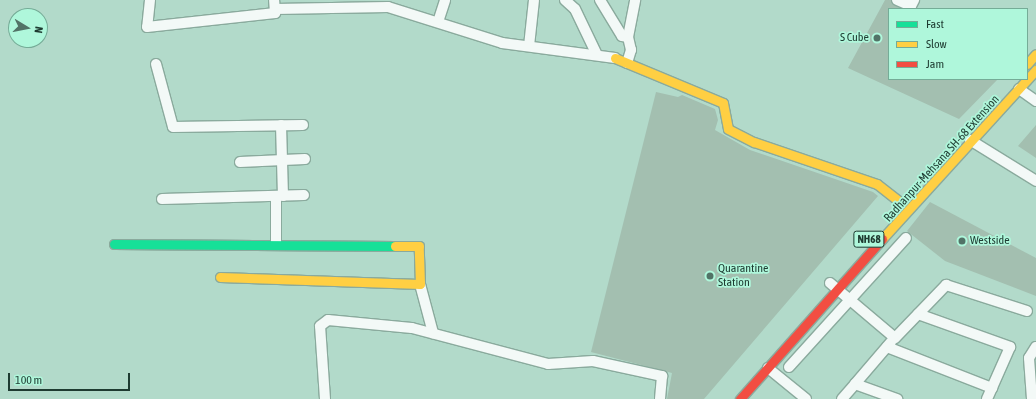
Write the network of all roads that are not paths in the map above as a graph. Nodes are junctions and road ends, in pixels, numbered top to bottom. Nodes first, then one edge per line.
1 (150, 0) edge
2 (446, 0) edge
3 (534, 0) edge
4 (565, 0) edge
5 (600, 0) edge
6 (635, 0) edge
7 (897, 0) edge
8 (914, 0) edge
9 (274, 4) edge
10 (301, 4) edge
11 (438, 22) junction
12 (628, 37) junction
13 (529, 46) junction
14 (1036, 54) edge
15 (597, 55) junction
16 (615, 58) joint
17 (628, 63) junction
18 (1028, 63) edge
19 (156, 64) dead end
20 (1036, 70) edge
21 (1028, 79) edge
22 (1027, 80) edge
23 (1019, 89) junction
24 (1036, 101) edge
25 (281, 125) junction
26 (303, 125) dead end
27 (967, 135) junction
28 (305, 159) dead end
29 (282, 161) junction
30 (240, 162) dead end
31 (1036, 180) edge
32 (917, 186) dead end
33 (304, 195) dead end
34 (280, 196) junction
35 (162, 199) dead end
36 (901, 204) junction
37 (906, 238) dead end
38 (114, 244) dead end
39 (276, 245) junction
40 (220, 278) dead end
41 (830, 283) junction
42 (420, 284) junction
43 (839, 290) junction
44 (849, 299) junction
45 (810, 305) dead end
46 (1027, 311) dead end
47 (918, 314) junction
48 (433, 333) junction
49 (895, 338) junction
50 (887, 347) junction
51 (1036, 347) edge
52 (788, 367) dead end
53 (768, 368) junction
54 (1033, 381) edge
55 (855, 384) junction
56 (992, 388) junction
57 (325, 399) edge
58 (660, 399) edge
59 (740, 399) edge
60 (806, 399) edge
61 (842, 399) edge
62 (897, 399) edge
63 (987, 399) edge
64 (1032, 399) edge

1 - 9 street
2 - 11 street
3 - 13 street
4 - 15 street
5 - 12 street
6 - 12 street
7 - 8 street
9 - 10 street
10 - 11 street
11 - 13 street
12 - 17 street
13 - 15 street
14 - 18 main road
15 - 16 street
16 - 17 main road
17 - 36 main road
19 - 25 street
20 - 21 main road, NH68
22 - 23 main road, NH68
23 - 24 street
23 - 27 main road, NH68
25 - 26 street
25 - 29 street
27 - 31 street
27 - 43 main road, NH68
28 - 29 street
29 - 30 street
29 - 34 street
32 - 36 main road, Radhanpur-Mehsana SH-68 Extension / NH68
33 - 34 street
34 - 35 street
34 - 39 street
36 - 41 main road, Radhanpur-Mehsana SH-68 Extension / NH68
37 - 44 street
38 - 39 main road
39 - 42 main road
40 - 42 main road
41 - 43 street
41 - 45 main road, Radhanpur-Mehsana SH-68 Extension / NH68
42 - 48 street
43 - 44 street
43 - 53 main road, NH68
44 - 49 street
44 - 52 street
46 - 47 street
47 - 49 street
47 - 56 street
48 - 57 street
48 - 58 street
49 - 50 street
50 - 55 street
50 - 56 street
51 - 54 street
53 - 59 main road, NH68
53 - 60 street
54 - 64 street
55 - 61 street
55 - 62 street
56 - 63 street

